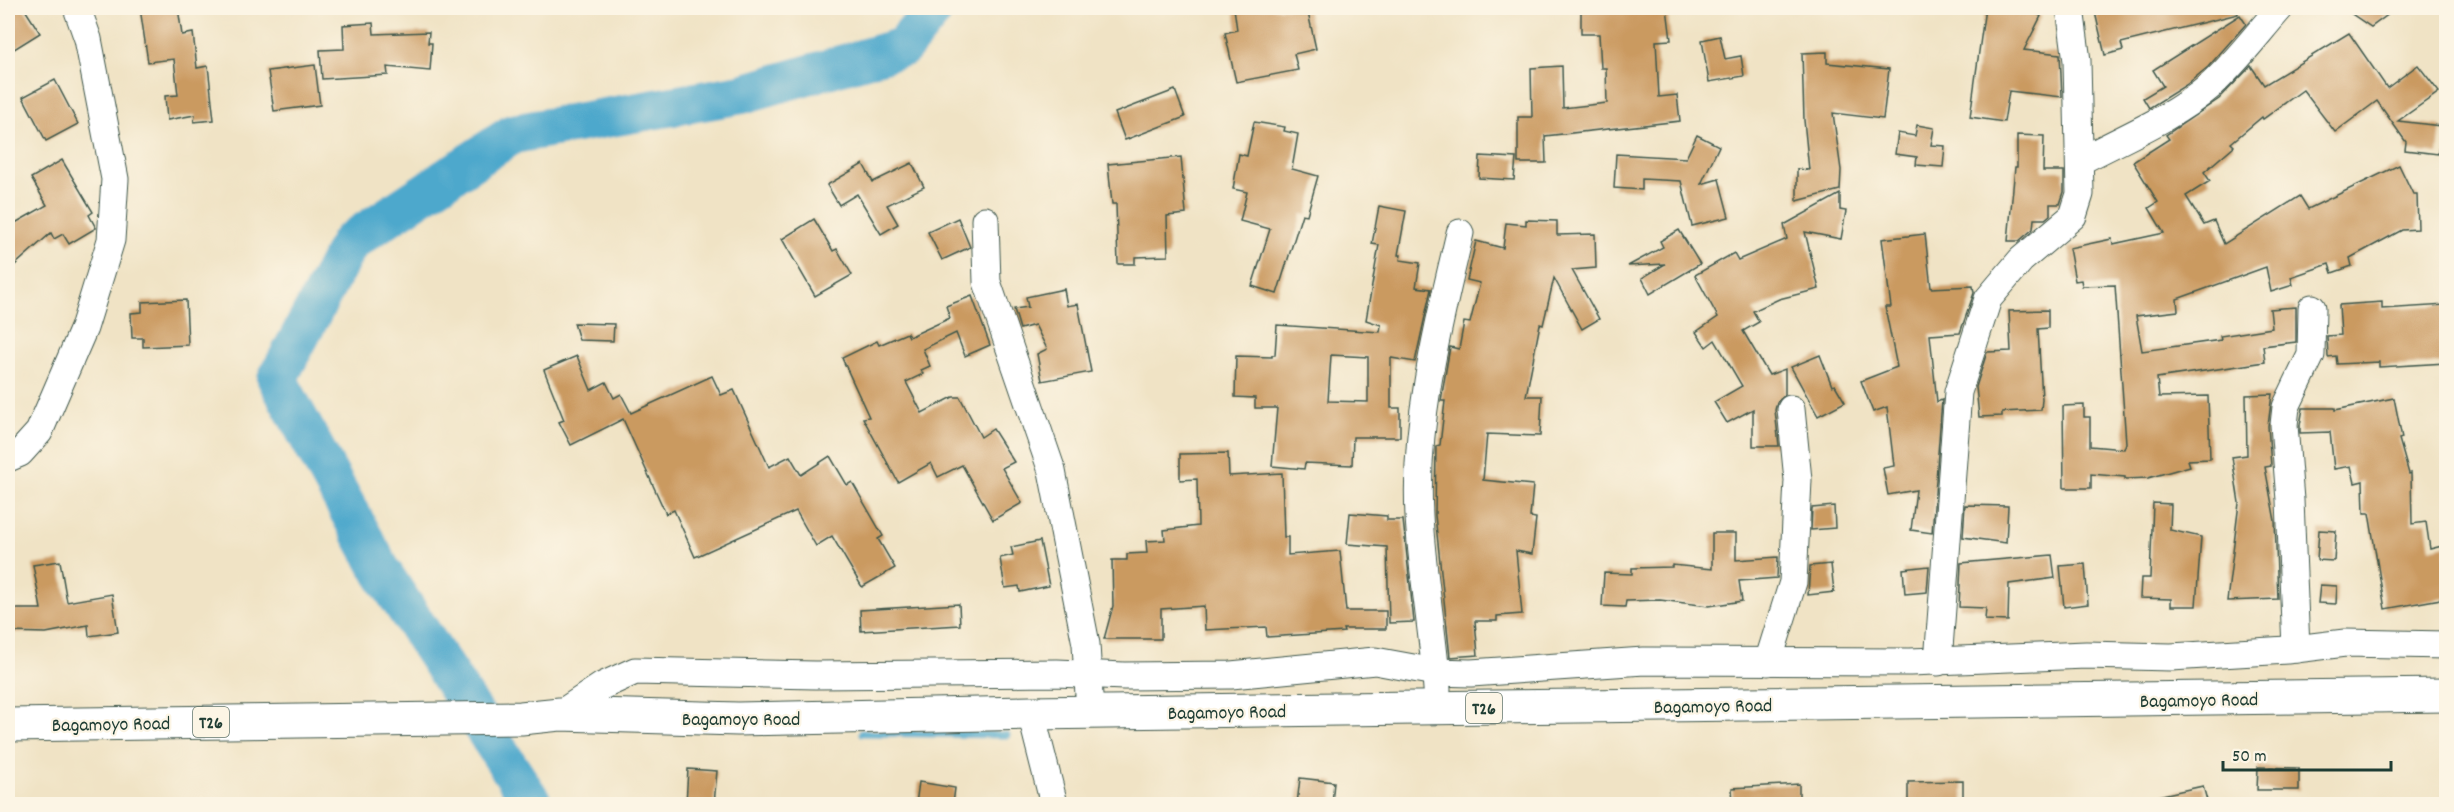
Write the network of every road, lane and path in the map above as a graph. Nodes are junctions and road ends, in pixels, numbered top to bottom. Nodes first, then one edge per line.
1 (77, 8) edge
2 (2070, 8) edge
3 (2280, 8) edge
4 (2080, 161) junction
5 (985, 220) dead end
6 (1460, 233) dead end
7 (2312, 308) dead end
8 (1791, 409) dead end
9 (8, 458) edge
10 (2446, 645) edge
11 (2296, 649) junction
12 (1768, 662) junction
13 (1938, 662) junction
14 (1436, 672) junction
15 (1089, 674) junction
16 (2446, 695) edge
17 (1438, 709) junction
18 (1031, 713) junction
19 (1090, 713) junction
20 (560, 714) junction
21 (8, 725) edge
22 (1054, 804) edge

1 - 9 street
2 - 4 street
3 - 4 street
4 - 13 street
5 - 15 street
6 - 14 street
7 - 11 street
8 - 12 street
10 - 11 street
11 - 13 street
12 - 13 street
12 - 14 street
14 - 15 street
14 - 17 street
15 - 19 street
15 - 20 street
16 - 17 highway, Bagamoyo Road / T26
17 - 19 highway, Bagamoyo Road / T26
18 - 19 highway, Bagamoyo Road / T26
18 - 20 highway, Bagamoyo Road / T26
18 - 22 street
20 - 21 highway, Bagamoyo Road / T26

